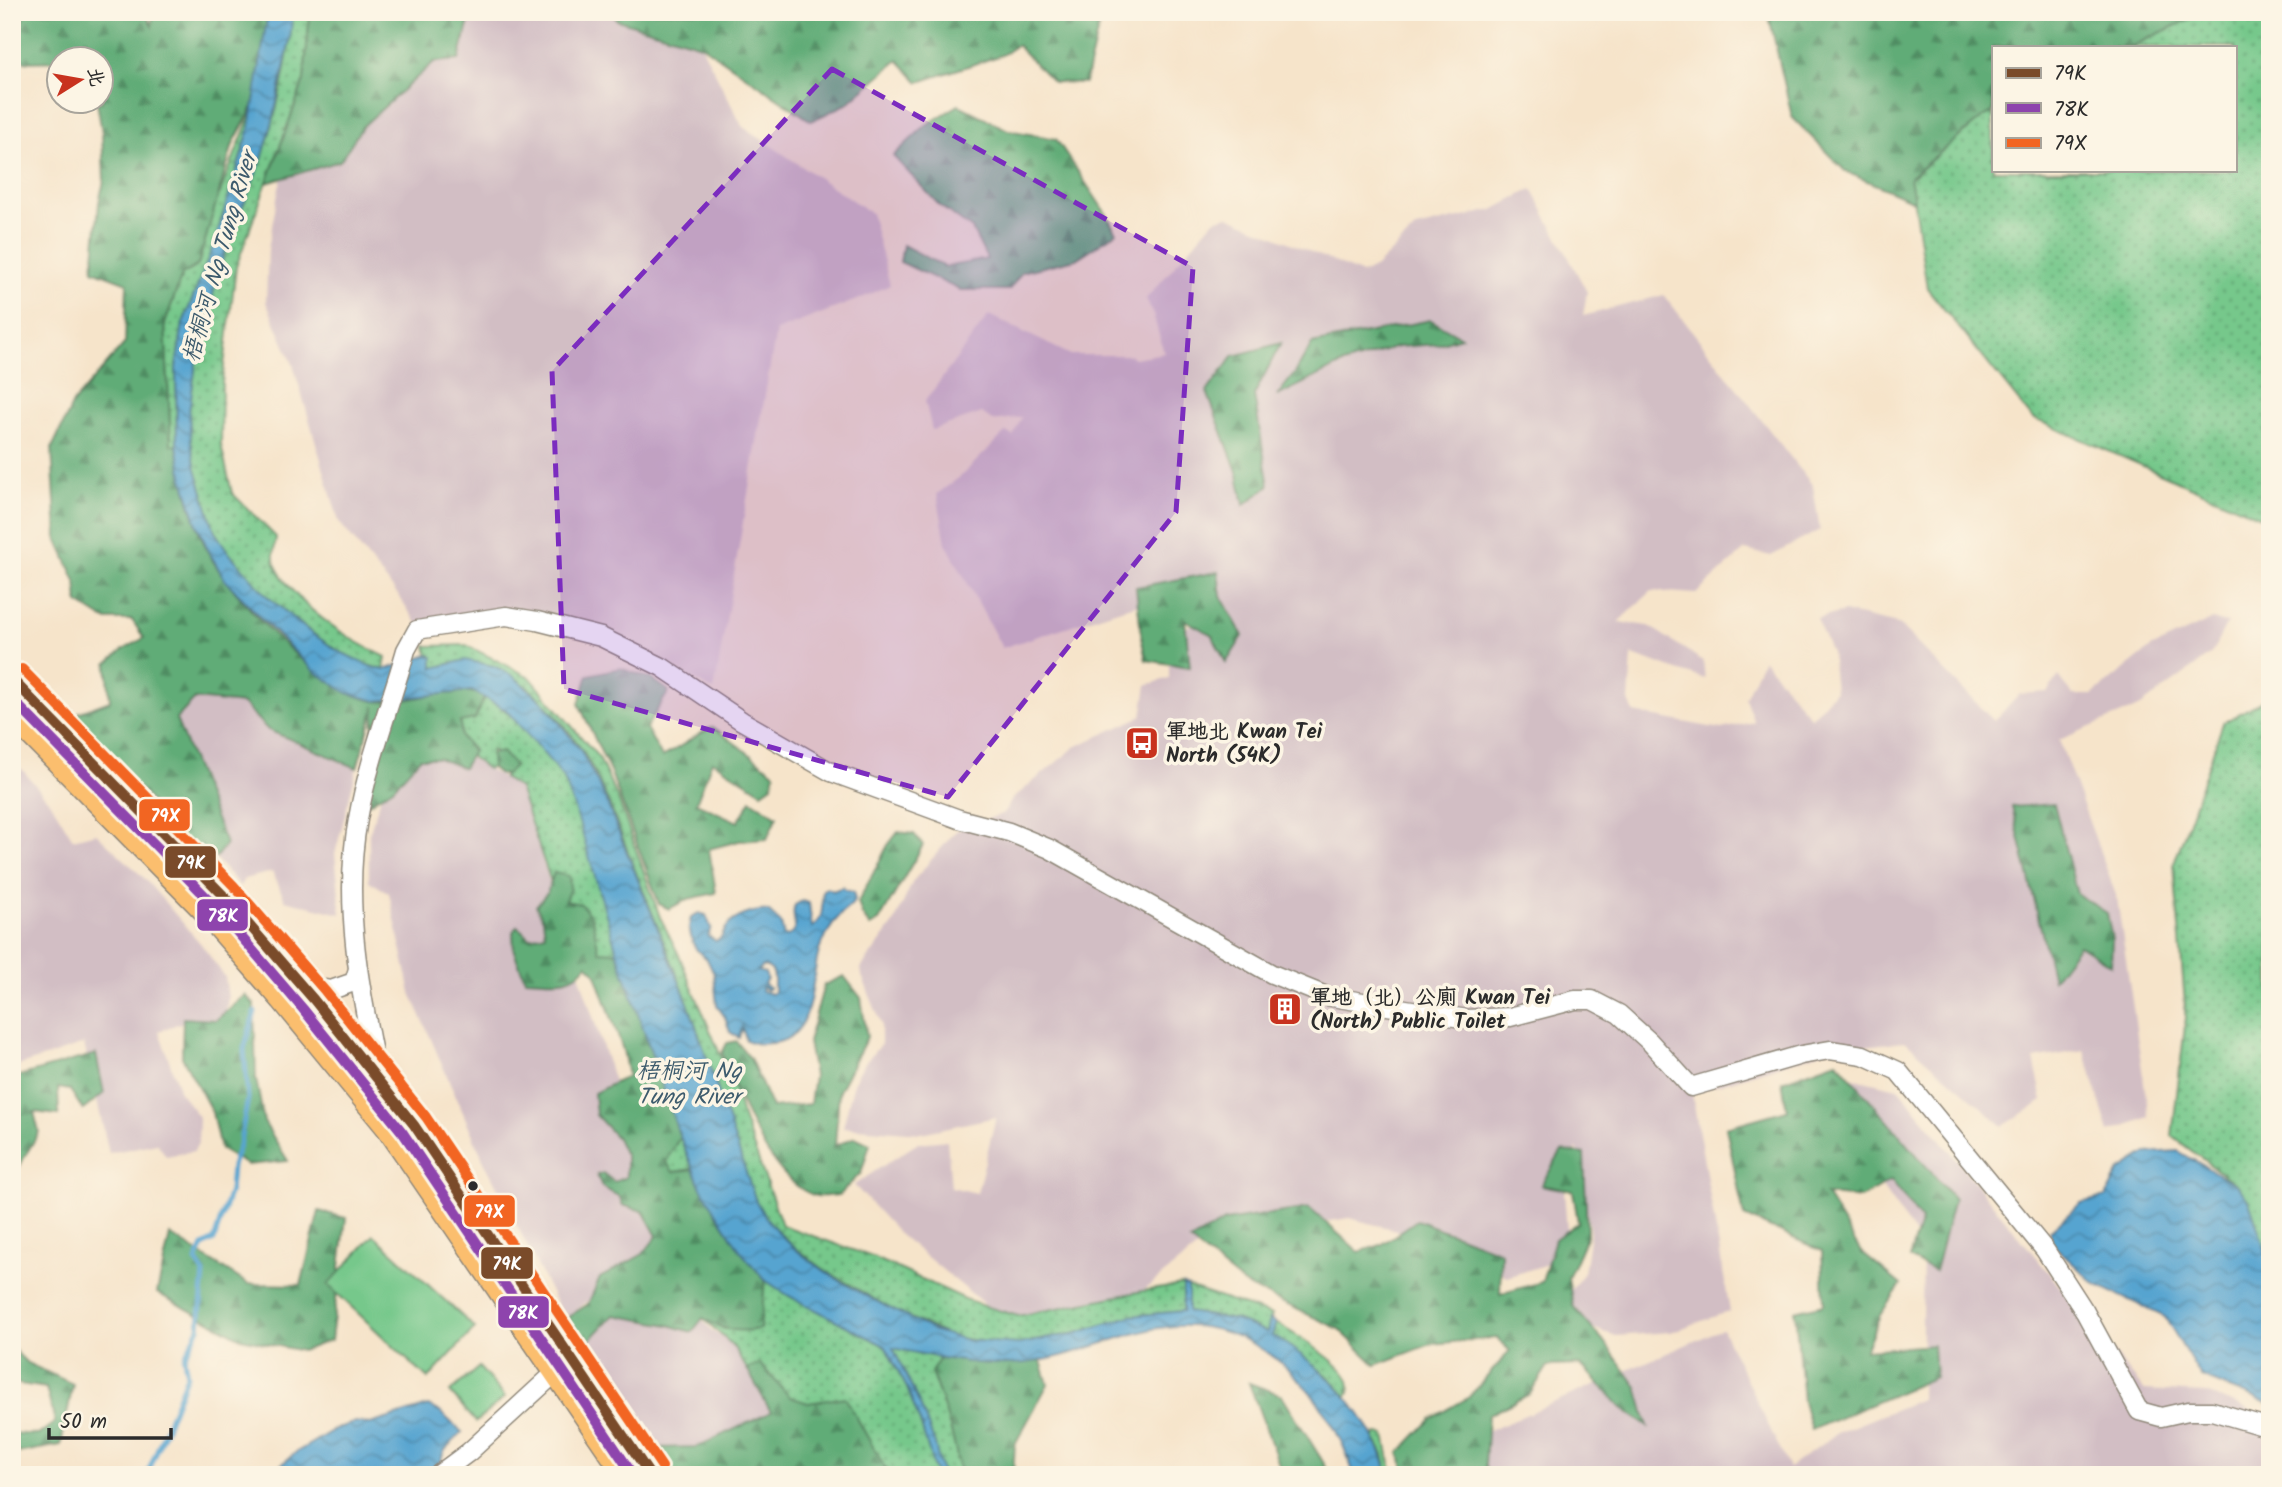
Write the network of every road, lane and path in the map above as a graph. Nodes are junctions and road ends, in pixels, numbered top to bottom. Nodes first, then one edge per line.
1 (12, 679) edge
2 (12, 716) edge
3 (358, 969) junction
4 (302, 986) junction
5 (378, 1079) junction
6 (555, 1373) junction
7 (2270, 1428) edge
8 (438, 1475) edge
9 (625, 1475) edge
10 (650, 1475) edge

1 - 4 main road
2 - 6 main road
3 - 4 street
3 - 5 street
3 - 7 street
4 - 5 main road
5 - 10 main road
6 - 8 street
6 - 9 main road

